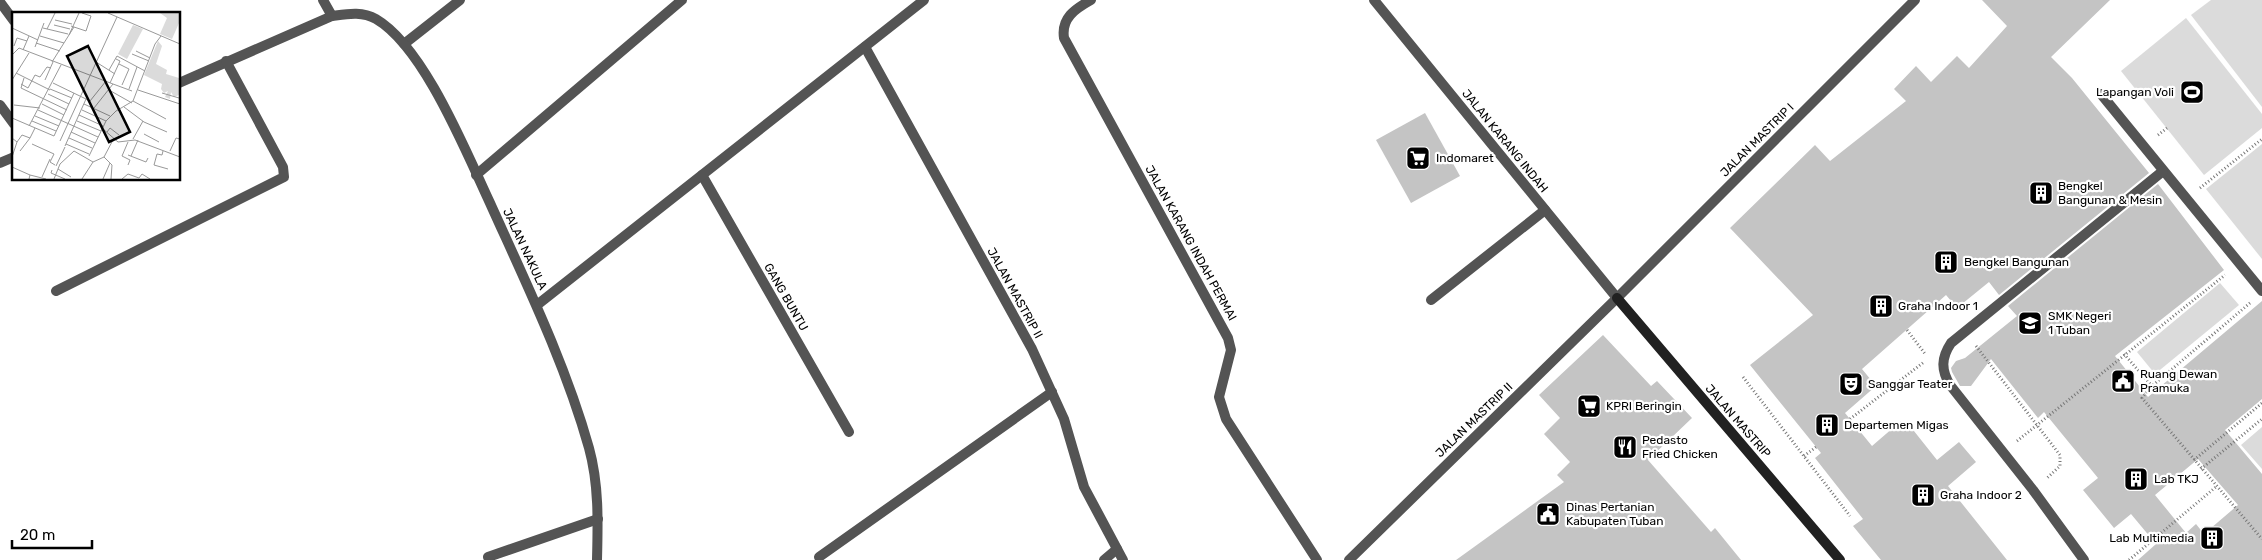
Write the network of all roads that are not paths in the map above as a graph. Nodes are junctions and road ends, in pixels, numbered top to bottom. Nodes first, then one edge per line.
1 (323, 0) edge
2 (460, 0) edge
3 (682, 0) edge
4 (924, 0) edge
5 (1091, 0) edge
6 (1374, 0) edge
7 (1916, 0) edge
8 (0, 2) edge
9 (332, 16) junction
10 (12, 18) edge
11 (404, 44) junction
12 (865, 48) junction
13 (226, 62) junction
14 (180, 83) edge
15 (2101, 94) dead end
16 (0, 106) edge
17 (12, 121) edge
18 (12, 158) edge
19 (0, 163) edge
20 (2163, 171) junction
21 (476, 174) junction
22 (702, 175) junction
23 (1545, 210) junction
24 (2262, 290) edge
25 (56, 291) dead end
26 (1616, 298) junction
27 (1431, 300) dead end
28 (537, 305) junction
29 (1052, 392) junction
30 (849, 432) dead end
31 (598, 520) junction
32 (1117, 549) junction
33 (488, 557) dead end
34 (819, 557) dead end
35 (597, 560) edge
36 (1104, 560) edge
37 (1123, 560) edge
38 (1316, 560) edge
39 (1349, 560) edge
40 (1840, 560) edge
41 (2084, 560) edge

1 - 9 street
2 - 11 street
3 - 21 street
4 - 12 street
5 - 38 street, JALAN KARANG INDAH PERMAI
6 - 23 street, JALAN KARANG INDAH
7 - 26 street, JALAN MASTRIP I
8 - 10 street
9 - 11 street, JALAN NAKULA
9 - 13 street, JALAN NAKULA
11 - 21 street, JALAN NAKULA
12 - 22 street
12 - 29 street, JALAN MASTRIP II
13 - 14 street, JALAN NAKULA
13 - 25 street
15 - 20 street
16 - 17 street
18 - 19 street
20 - 24 street
20 - 41 street
21 - 28 street, JALAN NAKULA
22 - 28 street
22 - 30 street, GANG BUNTU
23 - 26 street, JALAN KARANG INDAH
23 - 27 street
26 - 39 street, JALAN MASTRIP II
26 - 40 street, JALAN MASTRIP
28 - 31 street, JALAN NAKULA
29 - 32 street, JALAN MASTRIP II
29 - 34 street
31 - 33 street
31 - 35 street, JALAN NAKULA
32 - 36 street
32 - 37 street, JALAN MASTRIP II

